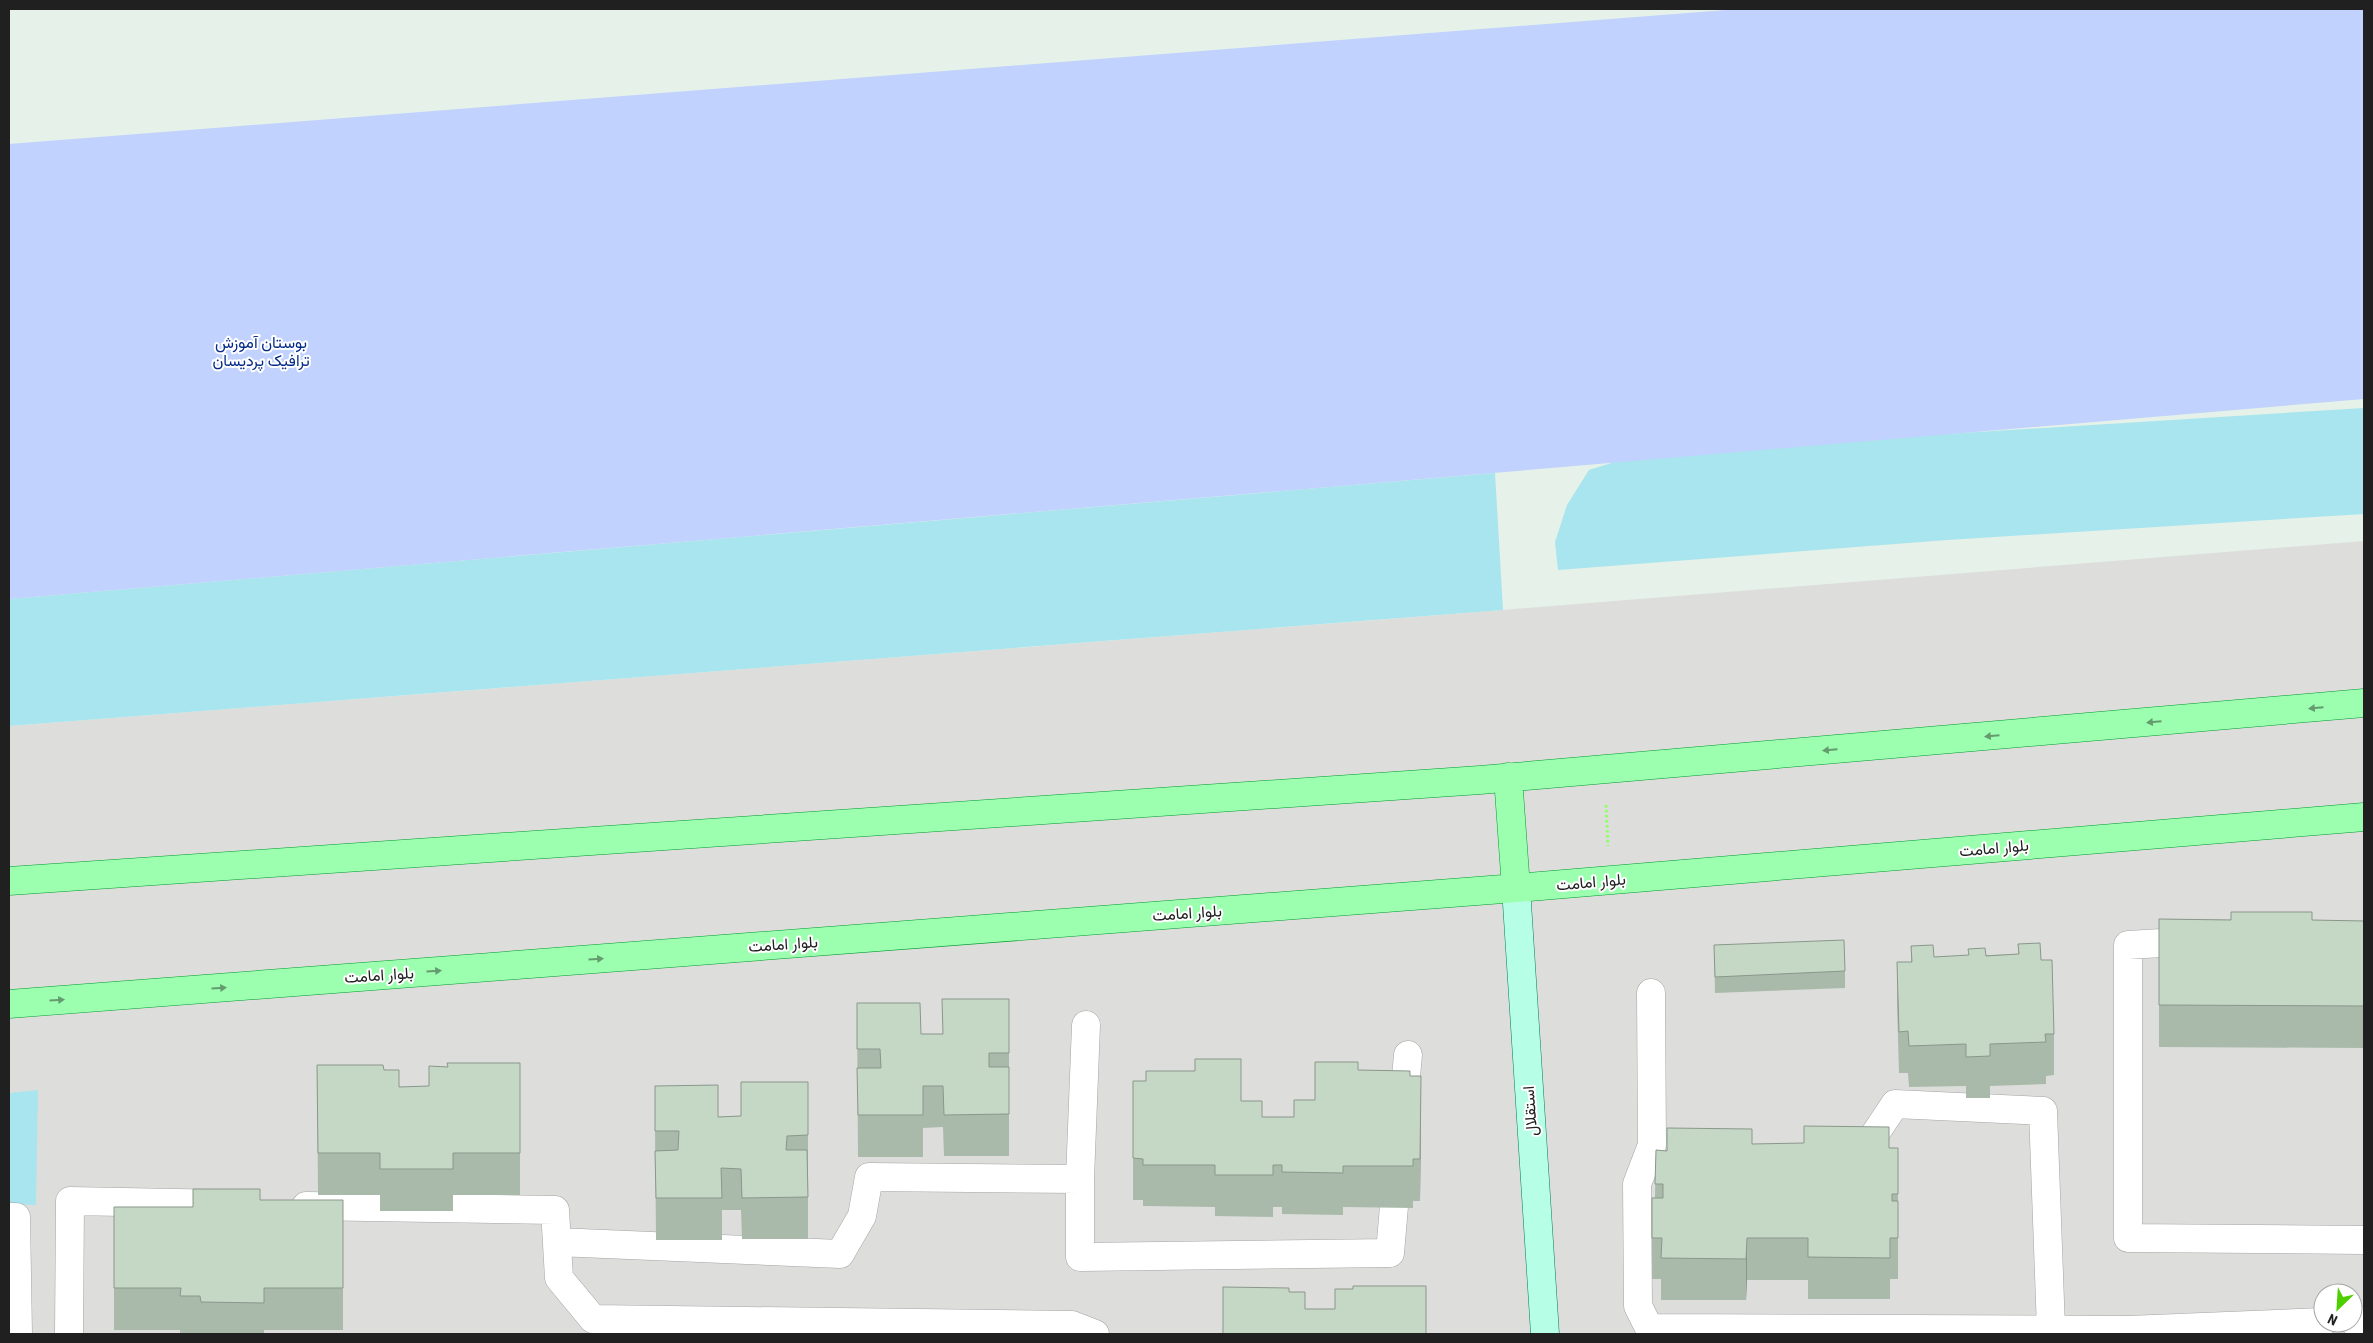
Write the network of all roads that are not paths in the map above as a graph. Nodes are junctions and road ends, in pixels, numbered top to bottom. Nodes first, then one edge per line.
1 (2364, 704) edge
2 (1508, 778) junction
3 (2364, 817) edge
4 (9, 881) edge
5 (1516, 888) junction
6 (2217, 940) edge
7 (1651, 993) dead end
8 (9, 1004) edge
9 (1086, 1025) dead end
10 (1408, 1055) dead end
11 (1652, 1145) junction
12 (1681, 1145) edge
13 (1828, 1146) edge
14 (1080, 1178) junction
15 (9, 1217) edge
16 (2364, 1240) edge
17 (557, 1242) junction
18 (2313, 1323) edge
19 (593, 1327) edge
20 (2051, 1329) junction
21 (2128, 1332) edge
22 (18, 1334) edge
23 (69, 1334) edge
24 (1095, 1334) edge
25 (1544, 1334) edge

1 -> 2 main road
2 - 4 main road
2 - 5 main road
3 - 5 main road, بلوار امامت
8 -> 5 main road, بلوار امامت
5 - 25 main road, استقلال
6 - 16 street
7 - 11 street
9 - 14 street
10 - 14 street
11 - 12 street
11 - 20 street
13 - 20 street
14 - 17 street
15 - 22 street
17 - 19 street
17 - 23 street
18 - 21 street
19 - 24 street
20 - 21 street

